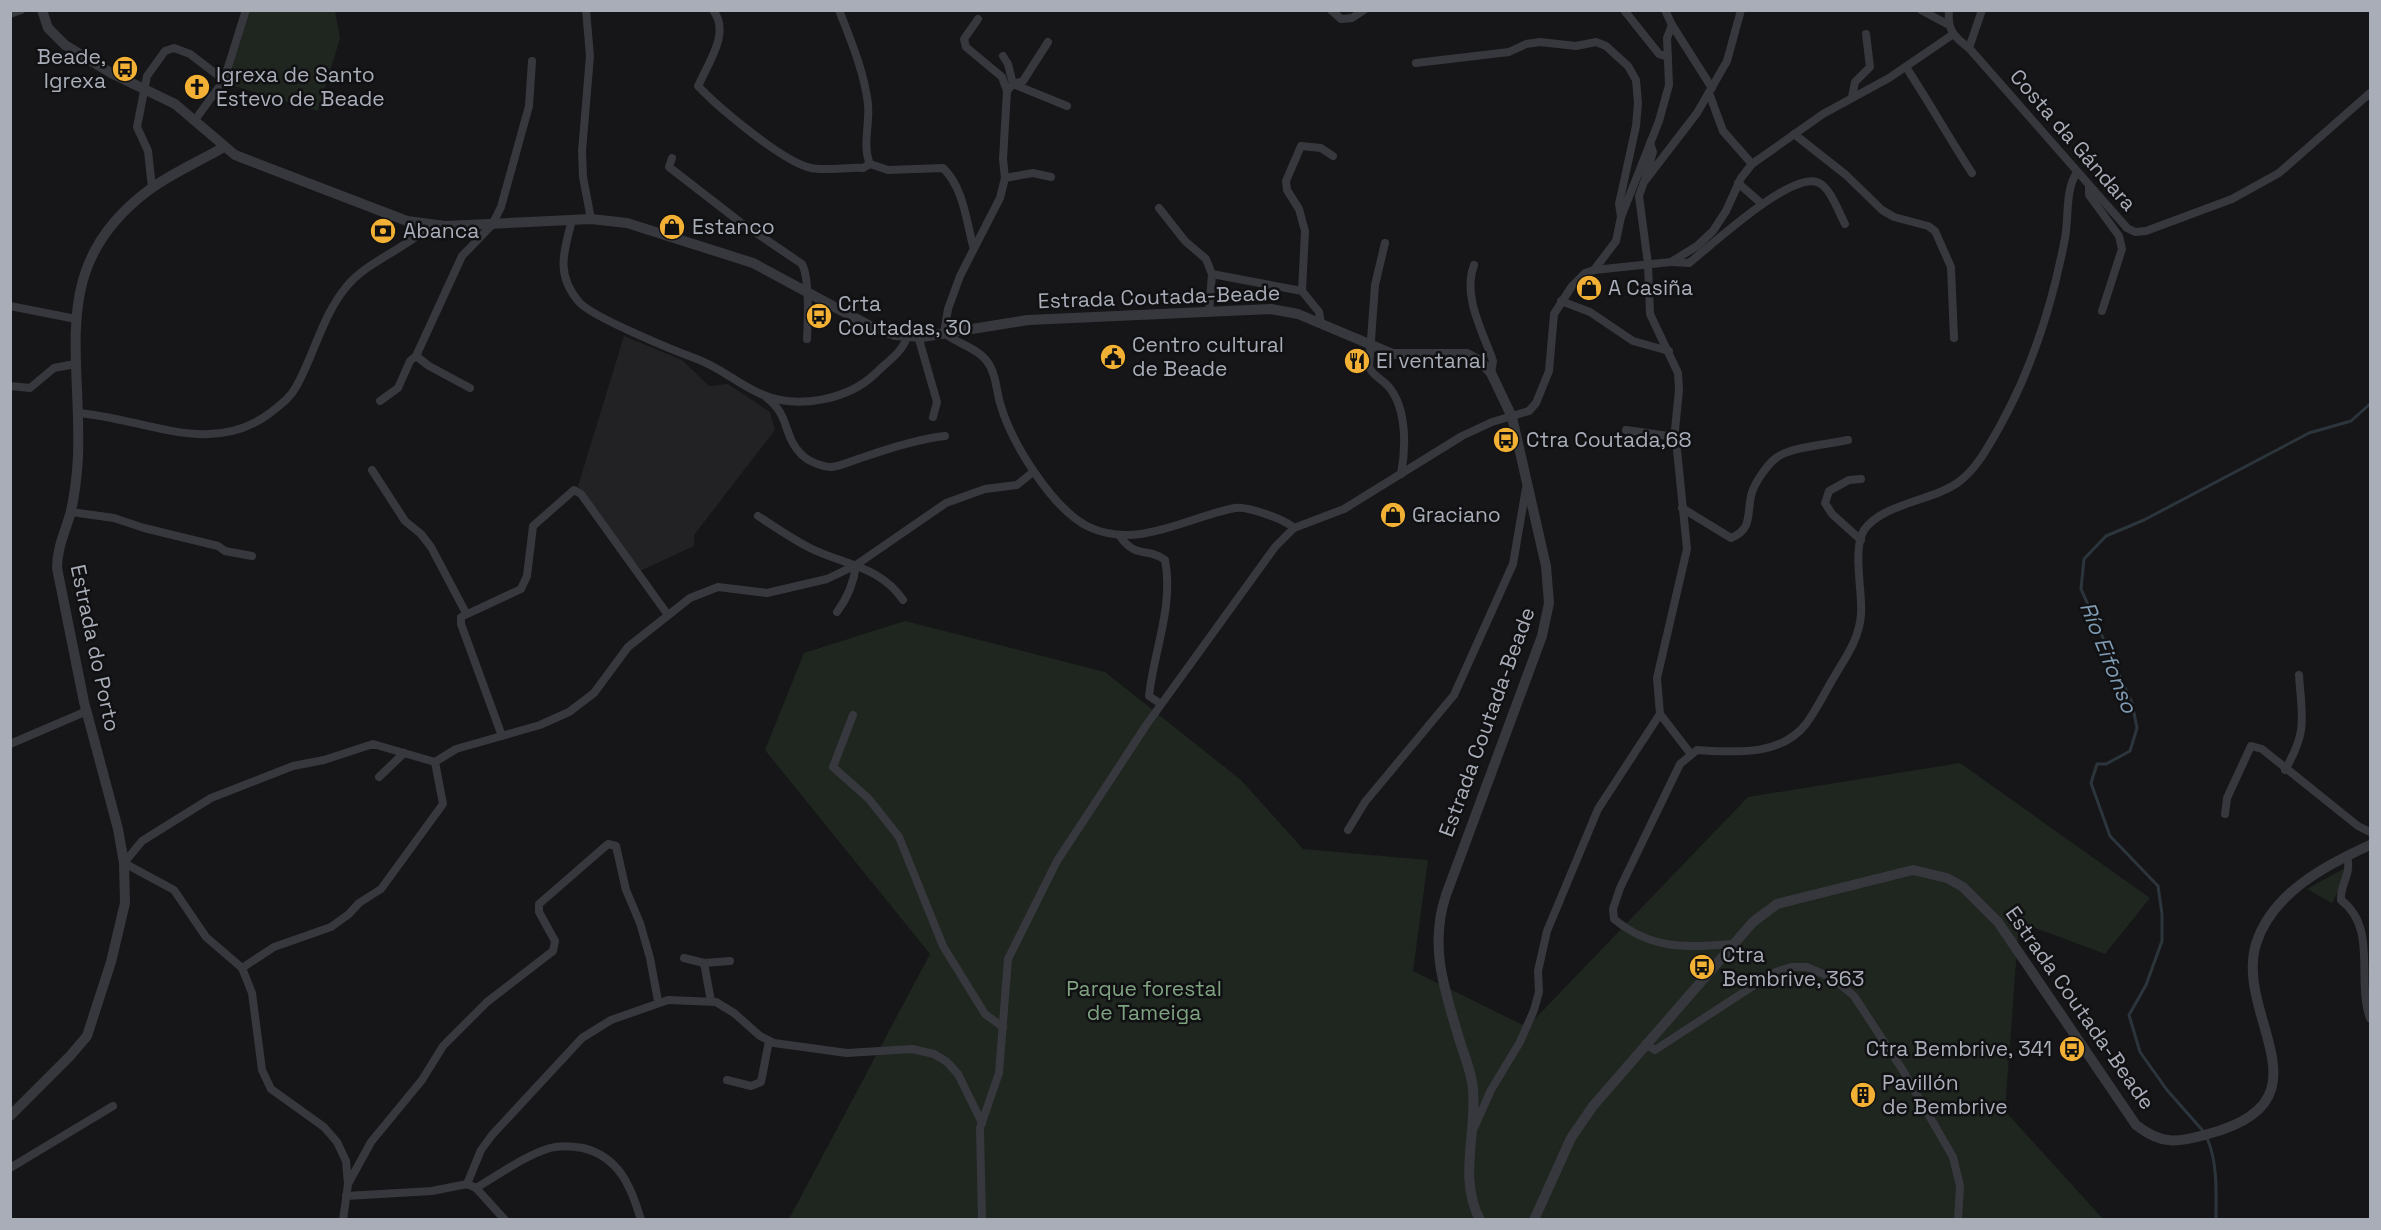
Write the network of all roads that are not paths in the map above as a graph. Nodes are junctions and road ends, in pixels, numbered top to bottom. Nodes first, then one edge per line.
1 (21, 10) edge
2 (42, 10) edge
3 (246, 10) edge
4 (586, 10) edge
5 (713, 10) edge
6 (839, 10) edge
7 (1331, 10) edge
8 (1364, 10) edge
9 (1624, 10) edge
10 (1665, 10) edge
11 (1741, 10) edge
12 (1921, 10) edge
13 (1949, 10) edge
14 (1982, 10) edge
15 (10, 14) edge
16 (978, 19) dead end
17 (1947, 24) junction
18 (1671, 25) junction
19 (1866, 34) dead end
20 (1952, 35) junction
21 (1048, 42) dead end
22 (1969, 48) junction
23 (1003, 56) dead end
24 (1668, 57) junction
25 (532, 61) dead end
26 (1416, 63) dead end
27 (1906, 67) junction
28 (224, 80) junction
29 (1010, 88) junction
30 (1709, 88) junction
31 (145, 89) junction
32 (2370, 93) edge
33 (1852, 97) junction
34 (1067, 106) dead end
35 (195, 120) junction
36 (1794, 134) junction
37 (1650, 143) junction
38 (224, 147) junction
39 (1333, 156) dead end
40 (672, 159) dead end
41 (870, 164) junction
42 (1752, 164) junction
43 (2077, 172) junction
44 (1972, 173) dead end
45 (1051, 177) dead end
46 (1005, 178) junction
47 (1644, 183) junction
48 (1738, 183) junction
49 (2089, 185) junction
50 (152, 188) junction
51 (1762, 204) junction
52 (1159, 208) dead end
53 (1621, 217) junction
54 (591, 219) junction
55 (572, 220) junction
56 (431, 225) junction
57 (492, 225) junction
58 (1845, 225) dead end
59 (1385, 243) dead end
60 (973, 246) junction
61 (1671, 262) junction
62 (1648, 264) junction
63 (1474, 265) dead end
64 (1594, 270) junction
65 (1212, 274) junction
66 (1302, 291) junction
67 (808, 292) junction
68 (1561, 301) junction
69 (10, 306) edge
70 (2102, 311) dead end
71 (1209, 312) junction
72 (76, 319) junction
73 (1321, 323) junction
74 (944, 333) junction
75 (913, 336) junction
76 (1954, 338) dead end
77 (807, 339) dead end
78 (1370, 346) junction
79 (1668, 351) junction
80 (416, 356) junction
81 (75, 364) junction
82 (1491, 373) junction
83 (10, 386) edge
84 (470, 388) dead end
85 (764, 396) junction
86 (380, 401) dead end
87 (78, 413) junction
88 (933, 417) dead end
89 (1512, 417) junction
90 (1626, 430) dead end
91 (945, 436) dead end
92 (1675, 437) junction
93 (1848, 440) dead end
94 (372, 470) dead end
95 (1033, 472) junction
96 (1401, 474) junction
97 (1860, 479) dead end
98 (1527, 485) junction
99 (1682, 508) junction
100 (71, 512) junction
101 (758, 516) dead end
102 (1294, 528) junction
103 (1119, 535) junction
104 (1861, 540) junction
105 (252, 556) dead end
106 (856, 565) junction
107 (903, 600) dead end
108 (837, 612) dead end
109 (466, 613) junction
110 (668, 615) junction
111 (2299, 675) dead end
112 (1161, 704) junction
113 (87, 711) junction
114 (1660, 714) junction
115 (853, 715) dead end
116 (502, 736) junction
117 (12, 744) edge
118 (404, 753) junction
119 (1690, 753) junction
120 (435, 762) junction
121 (2285, 770) junction
122 (379, 777) dead end
123 (2225, 814) dead end
124 (1348, 830) dead end
125 (2370, 832) edge
126 (2370, 845) edge
127 (2347, 856) junction
128 (124, 863) junction
129 (1733, 944) junction
130 (684, 958) dead end
131 (730, 961) dead end
132 (704, 963) junction
133 (242, 969) junction
134 (2368, 980) edge
135 (658, 1001) junction
136 (711, 1001) junction
137 (2370, 1018) edge
138 (1003, 1028) junction
139 (769, 1041) junction
140 (1645, 1044) junction
141 (727, 1080) dead end
142 (113, 1106) dead end
143 (10, 1116) edge
144 (982, 1123) junction
145 (1471, 1136) junction
146 (10, 1168) edge
147 (348, 1184) junction
148 (466, 1184) junction
149 (476, 1188) junction
150 (346, 1196) junction
151 (343, 1220) edge
152 (505, 1220) edge
153 (641, 1220) edge
154 (982, 1220) edge
155 (1480, 1220) edge
156 (1534, 1220) edge
157 (1958, 1220) edge

1 - 15 street
2 - 31 street, Estrada Coutada-Beade
3 - 28 street
4 - 54 street
5 - 41 street
6 - 41 street
7 - 8 street
9 - 24 street
10 - 18 street
11 - 30 street
12 - 17 street
13 - 17 street
14 - 22 street
16 - 29 street
17 - 20 street
18 - 24 street
18 - 30 street
19 - 33 street
20 - 22 street, Costa da Gándara
20 - 27 street
21 - 29 street
22 - 43 street, Costa da Gándara
23 - 29 street
24 - 37 street
25 - 57 street
26 - 53 street
27 - 33 street
27 - 44 street
28 - 31 street
28 - 35 street
29 - 34 street
29 - 46 street
30 - 42 street
30 - 47 street
31 - 35 street, Estrada Coutada-Beade
31 - 50 street
32 - 49 street, Costa da Gándara
33 - 36 street
35 - 38 street, Estrada Coutada-Beade
36 - 42 street
36 - 76 street
37 - 47 street
37 - 53 street
38 - 50 street, Estrada do Porto
38 - 56 street, Estrada Coutada-Beade
39 - 66 street
40 - 67 street
41 - 60 street
42 - 48 street
43 - 49 street, Costa da Gándara
43 - 104 street
45 - 46 street
46 - 60 street
47 - 62 street
48 - 51 street
48 - 61 street
49 - 70 street
50 - 72 street, Estrada do Porto
51 - 58 street
51 - 61 street
52 - 65 street
53 - 64 street
54 - 55 street, Estrada Coutada-Beade
54 - 67 street, Estrada Coutada-Beade
55 - 57 street, Estrada Coutada-Beade
55 - 85 street
56 - 57 street, Estrada Coutada-Beade
56 - 87 street
57 - 80 street
59 - 78 street
60 - 74 street
61 - 62 street
62 - 64 street
62 - 79 street
63 - 82 street
64 - 68 street
65 - 66 street
65 - 71 street
66 - 73 street
67 - 75 street, Estrada Coutada-Beade
67 - 77 street
68 - 79 street
68 - 89 street
69 - 72 street
71 - 73 street, Estrada Coutada-Beade
71 - 74 street, Estrada Coutada-Beade
72 - 81 street, Estrada do Porto
73 - 78 street, Estrada Coutada-Beade
74 - 75 street, Estrada Coutada-Beade
74 - 95 street
75 - 85 street
75 - 88 street
78 - 82 street, Estrada Coutada-Beade
78 - 96 street
79 - 92 street
80 - 84 street
80 - 86 street
81 - 83 street
81 - 87 street, Estrada do Porto
82 - 89 street, Estrada Coutada-Beade
85 - 91 street
87 - 100 street, Estrada do Porto
89 - 96 street
89 - 98 street, Estrada Coutada-Beade
90 - 92 street
92 - 99 street
93 - 99 street
94 - 109 street
95 - 103 street
95 - 106 street
96 - 102 street
97 - 104 street
98 - 124 street
98 - 145 street, Estrada Coutada-Beade
99 - 114 street
100 - 105 street
100 - 113 street, Estrada do Porto
101 - 106 street
102 - 103 street
102 - 112 street
103 - 112 street
104 - 119 street
106 - 107 street
106 - 108 street
106 - 110 street
109 - 110 street
109 - 116 street
110 - 116 street
111 - 121 street
112 - 138 street
113 - 117 street
113 - 128 street, Estrada do Porto
114 - 119 street
114 - 145 street
115 - 138 street
116 - 120 street
118 - 120 street
118 - 122 street
118 - 128 street
119 - 129 street
120 - 133 street
121 - 123 street
121 - 125 street
126 - 127 street, Estrada Coutada-Beade
127 - 129 street, Estrada Coutada-Beade
127 - 134 street
128 - 133 street
128 - 143 street, Estrada do Porto
129 - 140 street, Estrada Coutada-Beade
130 - 132 street
131 - 132 street
132 - 136 street
133 - 147 street
134 - 137 street
135 - 136 street
135 - 147 street
135 - 148 street
136 - 139 street
138 - 144 street
139 - 141 street
139 - 144 street
140 - 156 street, Estrada Coutada-Beade
140 - 157 street
142 - 146 street
144 - 154 street
145 - 155 street, Estrada Coutada-Beade
147 - 150 street
148 - 149 street
148 - 150 street
149 - 152 street
149 - 153 street
150 - 151 street

